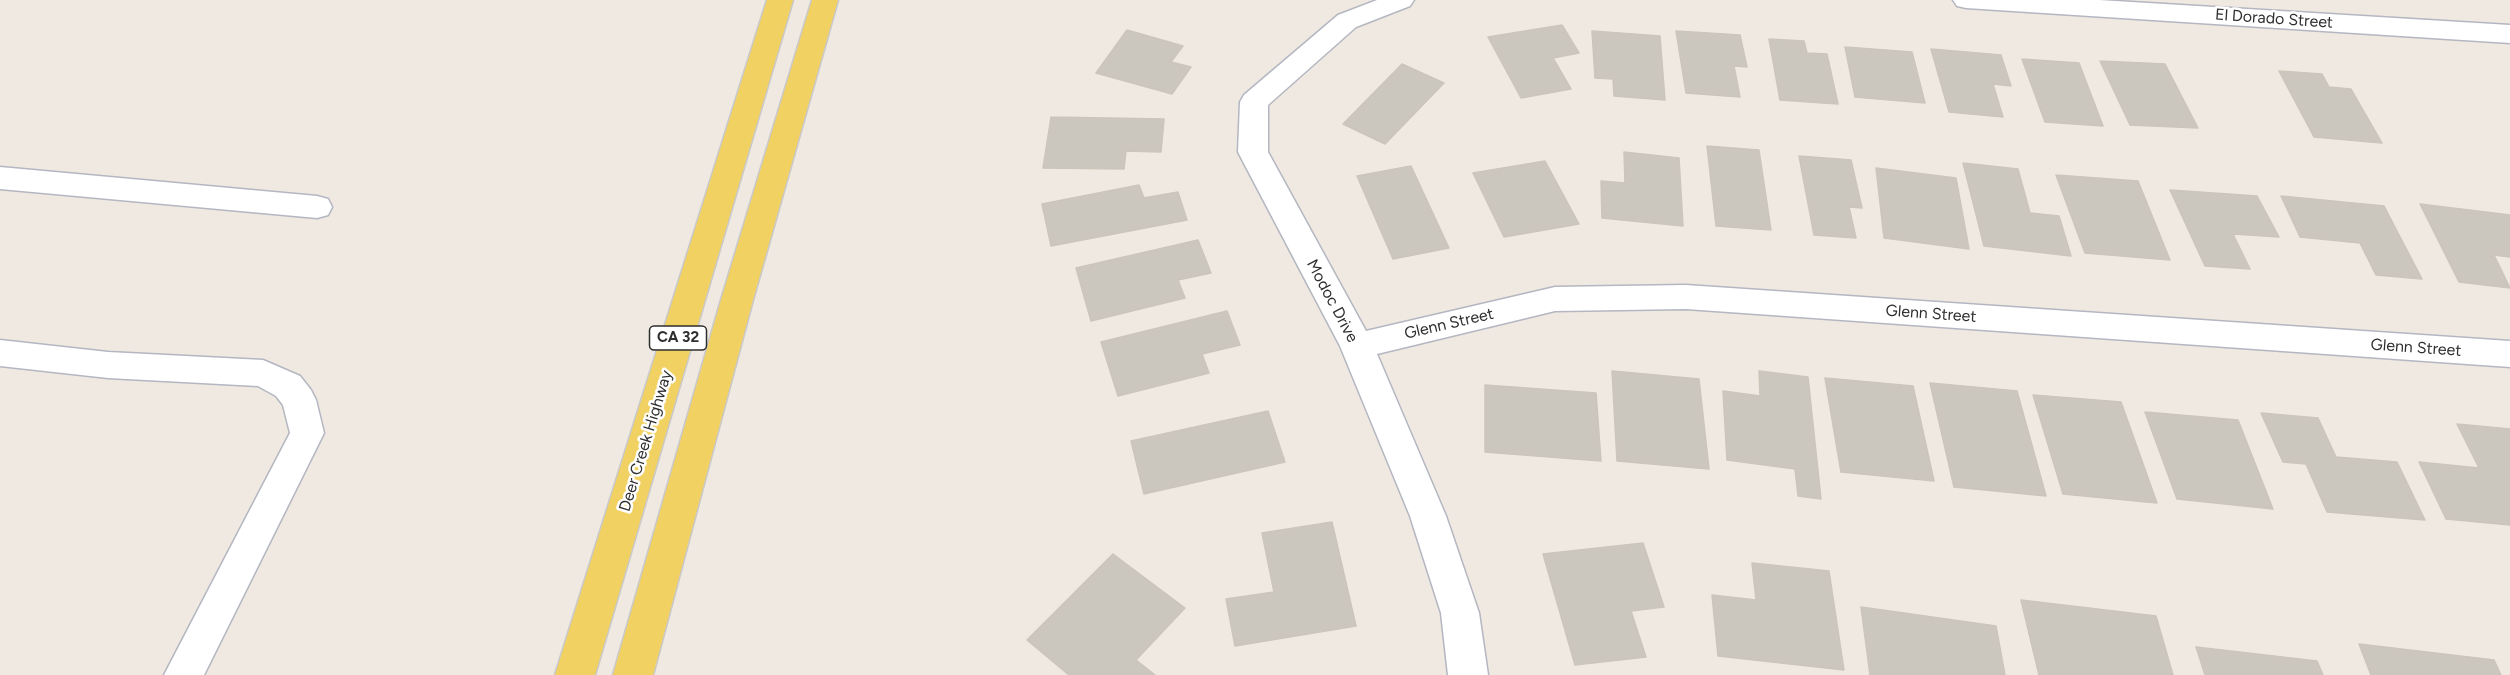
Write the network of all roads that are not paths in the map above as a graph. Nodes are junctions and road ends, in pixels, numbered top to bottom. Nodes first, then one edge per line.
1 (780, 0) edge
2 (825, 0) edge
3 (1401, 0) edge
4 (1966, 0) edge
5 (2510, 34) edge
6 (0, 178) edge
7 (317, 207) dead end
8 (1357, 346) junction
9 (0, 353) edge
10 (2510, 354) edge
11 (183, 675) edge
12 (575, 675) edge
13 (633, 675) edge
14 (1468, 675) edge

1 - 12 main road, Deer Creek Highway / CA 32
2 - 13 main road, CA 32
3 - 8 street, Modoc Drive
4 - 5 street, El Dorado Street
6 - 7 street
8 - 10 street, Glenn Street
8 - 14 street, Modoc Drive
9 - 11 street

